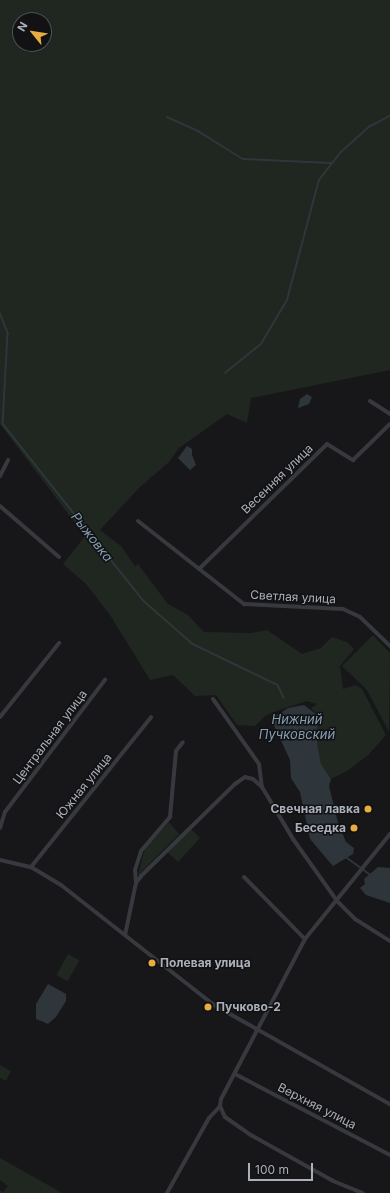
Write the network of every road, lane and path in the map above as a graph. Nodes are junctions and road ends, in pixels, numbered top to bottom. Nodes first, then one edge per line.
1 (370, 401) dead end
2 (390, 414) edge
3 (390, 424) edge
4 (8, 460) dead end
5 (0, 476) edge
6 (0, 506) edge
7 (138, 521) dead end
8 (59, 557) dead end
9 (199, 568) junction
10 (59, 643) dead end
11 (390, 646) edge
12 (105, 680) dead end
13 (213, 698) dead end
14 (151, 717) dead end
15 (0, 718) edge
16 (183, 742) dead end
17 (262, 787) junction
18 (0, 828) edge
19 (389, 836) edge
20 (0, 860) edge
21 (31, 867) junction
22 (244, 877) dead end
23 (136, 883) junction
24 (337, 901) junction
25 (125, 935) junction
26 (305, 939) junction
27 (390, 941) edge
28 (258, 1032) junction
29 (234, 1074) junction
30 (390, 1104) edge
31 (220, 1106) junction
32 (390, 1155) edge
33 (167, 1193) edge
34 (363, 1193) edge

1 - 2 street
3 - 9 street, Весенняя улица
4 - 5 street
6 - 8 street
7 - 9 street, Светлая улица
9 - 11 street, Светлая улица
10 - 15 street
12 - 18 street, Центральная улица
13 - 17 street
14 - 21 street, Южная улица
16 - 23 street
17 - 23 street
17 - 24 street
19 - 24 street
20 - 21 street
21 - 25 street
22 - 26 street
23 - 25 street
24 - 26 street
24 - 27 street
25 - 28 street
26 - 28 street
28 - 29 street
28 - 30 street
29 - 31 street
29 - 32 street, Верхняя улица
31 - 33 street
31 - 34 street

